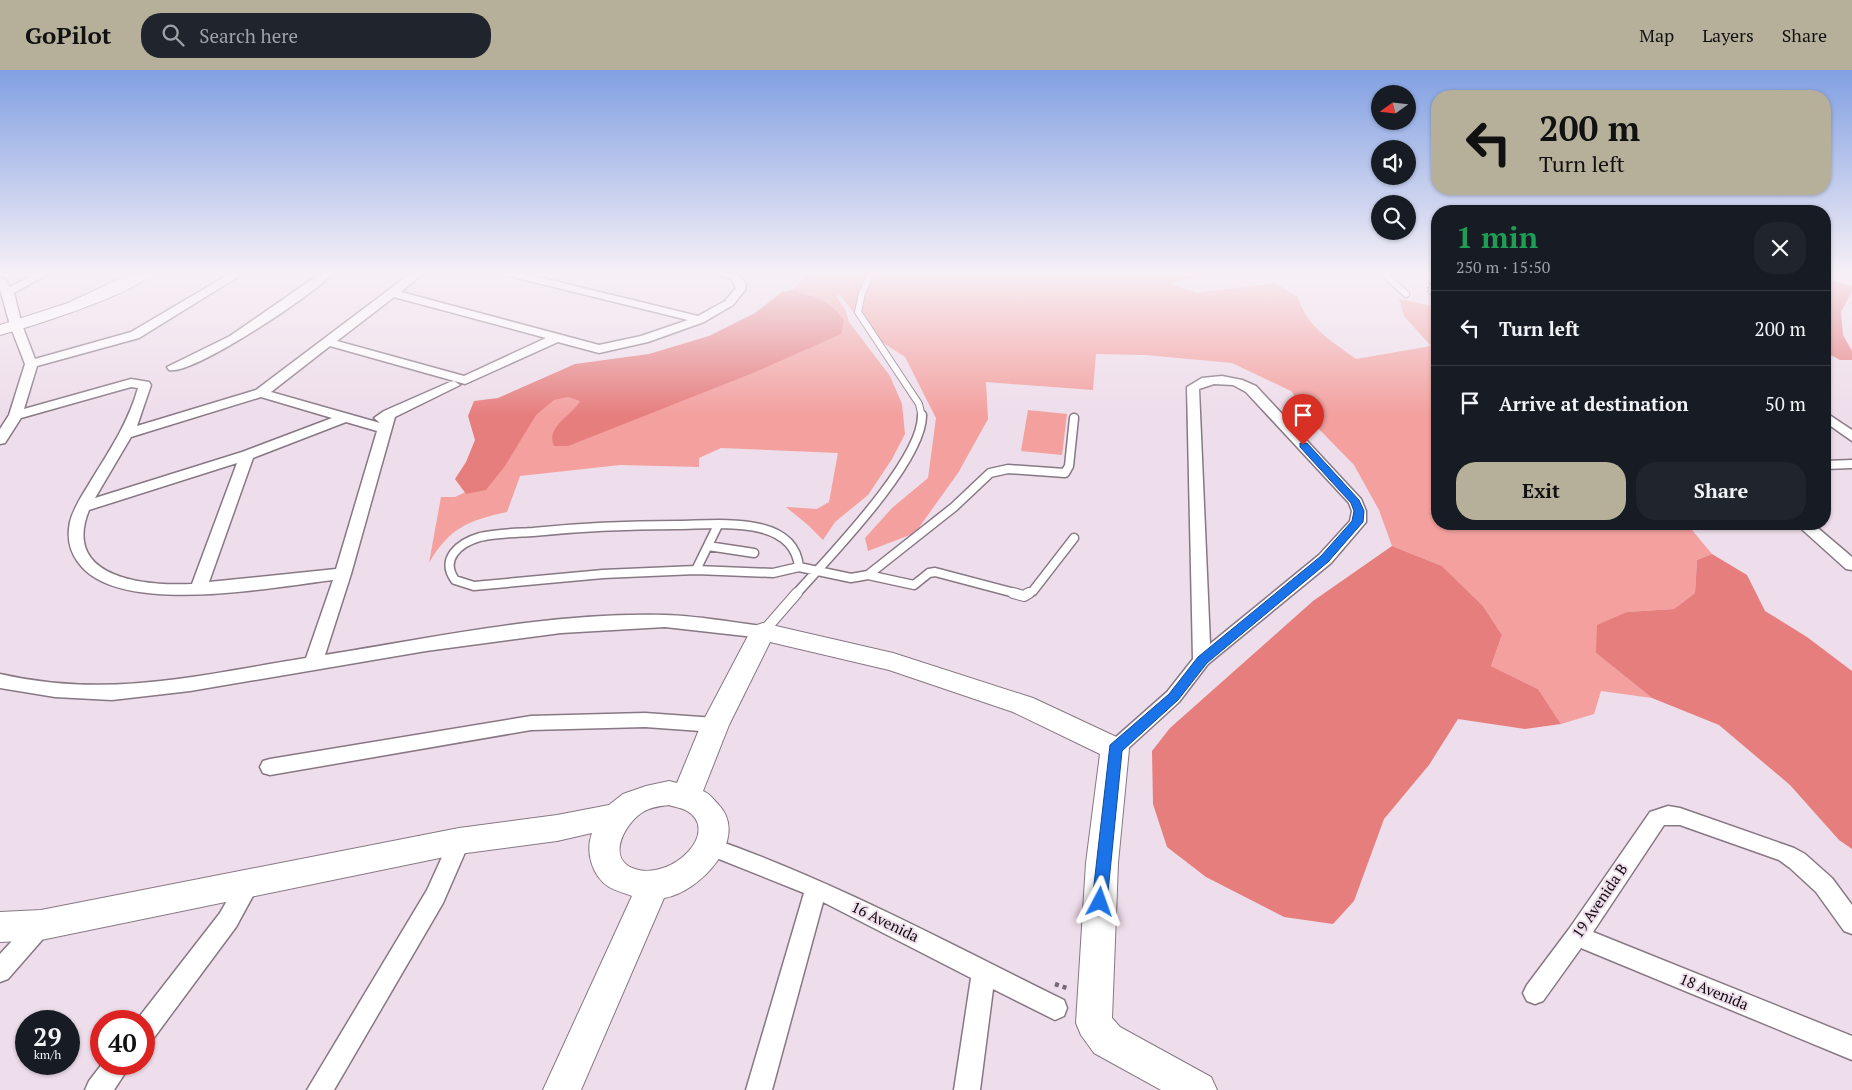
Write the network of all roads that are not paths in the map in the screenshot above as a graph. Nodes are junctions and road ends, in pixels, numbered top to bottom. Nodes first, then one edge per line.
1 (15, 321) edge
2 (30, 321) edge
3 (160, 321) edge
4 (260, 321) edge
5 (356, 321) edge
6 (491, 321) edge
7 (698, 321) edge
8 (864, 321) edge
9 (16, 325) junction
10 (0, 330) edge
11 (554, 338) junction
12 (328, 342) junction
13 (31, 364) junction
14 (174, 368) dead end
15 (454, 385) dead end
16 (262, 393) junction
17 (16, 414) junction
18 (346, 417) junction
19 (1074, 418) dead end
20 (1831, 421) edge
21 (381, 422) junction
22 (126, 434) junction
23 (1852, 437) edge
24 (0, 440) edge
25 (247, 455) junction
26 (1852, 464) edge
27 (1831, 465) edge
28 (83, 506) junction
29 (718, 525) junction
30 (1812, 530) edge
31 (1074, 538) dead end
32 (708, 546) junction
33 (754, 553) dead end
34 (1849, 559) edge
35 (800, 567) junction
36 (696, 570) junction
37 (816, 572) junction
38 (343, 574) junction
39 (868, 576) junction
40 (198, 589) junction
41 (763, 632) junction
42 (1202, 660) junction
43 (313, 664) junction
44 (0, 682) edge
45 (715, 725) junction
46 (1115, 749) junction
47 (270, 767) dead end
48 (687, 795) junction
49 (610, 828) junction
50 (459, 841) junction
51 (711, 847) junction
52 (250, 883) junction
53 (653, 885) junction
54 (816, 888) junction
55 (41, 924) junction
56 (1852, 924) edge
57 (0, 927) edge
58 (1577, 936) junction
59 (0, 971) edge
60 (984, 971) junction
61 (1535, 993) dead end
62 (1055, 1008) dead end
63 (155, 1016) edge
64 (1852, 1048) edge
65 (110, 1075) edge
66 (1188, 1087) edge
67 (98, 1090) edge
68 (320, 1090) edge
69 (562, 1090) edge
70 (759, 1090) edge
71 (967, 1090) edge

1 - 9 street
2 - 9 street
3 - 13 street
4 - 14 street
5 - 12 street
6 - 11 street
7 - 11 street
8 - 37 lane
9 - 10 street
9 - 13 street
11 - 12 street
12 - 16 street
13 - 17 street
15 - 21 street
16 - 18 street
16 - 22 street
17 - 22 street
17 - 24 street
18 - 21 street
18 - 25 street
19 - 39 lane
20 - 23 street
21 - 38 street
22 - 28 street
25 - 28 street
25 - 40 street
26 - 27 street
28 - 40 street
29 - 32 lane
29 - 35 lane
29 - 36 lane
30 - 34 street
31 - 39 lane
32 - 33 lane
32 - 36 lane
35 - 36 lane
35 - 37 lane
37 - 39 lane
37 - 41 lane
38 - 40 street
38 - 43 street
41 - 43 street
41 - 45 street
41 - 46 street
42 - 42 street
42 - 46 street
43 - 44 street
45 - 47 street
45 - 48 street
46 - 66 street
48 - 49 street
48 - 51 street
49 - 50 street
49 - 53 street
50 - 52 street
50 - 68 street
51 - 53 street
51 - 54 street, 16 Avenida
52 - 55 street
52 - 63 street
53 - 69 street
54 - 60 street, 16 Avenida
54 - 70 street
55 - 57 street
55 - 59 street
56 - 58 street, 19 Avenida B
58 - 61 street, 19 Avenida B
58 - 64 street, 18 Avenida
60 - 62 street, 16 Avenida
60 - 71 street
65 - 67 street

